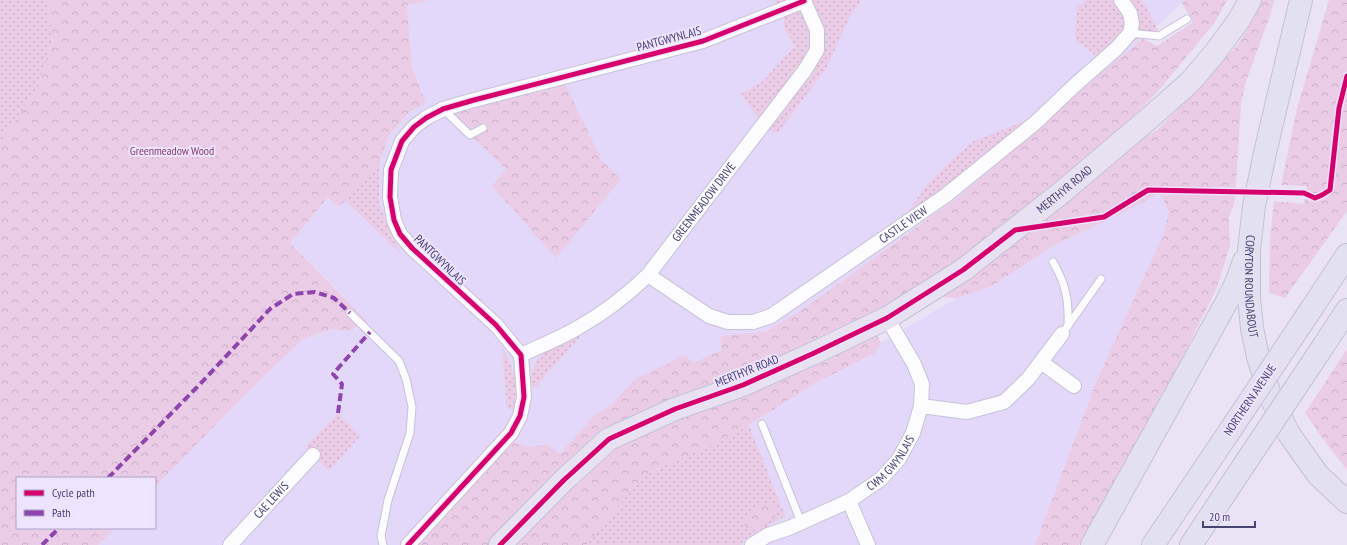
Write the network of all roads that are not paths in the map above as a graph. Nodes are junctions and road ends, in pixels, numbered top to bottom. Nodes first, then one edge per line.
1 (804, 0) edge
2 (1121, 0) edge
3 (1250, 0) edge
4 (1301, 0) edge
5 (1187, 19) dead end
6 (1130, 33) junction
7 (443, 109) junction
8 (483, 128) dead end
9 (1249, 250) junction
10 (1347, 255) edge
11 (1053, 262) dead end
12 (648, 275) junction
13 (1101, 279) dead end
14 (1347, 310) edge
15 (350, 313) dead end
16 (887, 318) junction
17 (1065, 330) junction
18 (521, 355) junction
19 (1040, 362) junction
20 (1074, 386) dead end
21 (921, 406) junction
22 (762, 424) dead end
23 (312, 455) dead end
24 (849, 501) junction
25 (1347, 502) edge
26 (801, 522) junction
27 (230, 545) edge
28 (383, 545) edge
29 (408, 545) edge
30 (500, 545) edge
31 (752, 545) edge
32 (868, 545) edge
33 (1092, 545) edge
34 (1153, 545) edge
35 (1190, 545) edge

1 - 7 street, PANTGWYNLAIS
1 - 12 street, GREENMEADOW DRIVE
2 - 6 street
3 - 16 main road, MERTHYR ROAD
4 - 9 highway, CORYTON ROUNDABOUT
5 - 6 lane
6 - 12 street, CASTLE VIEW
7 - 8 lane
7 - 18 street, PANTGWYNLAIS
9 - 25 highway, CORYTON ROUNDABOUT
9 - 33 highway
10 - 34 highway, NORTHERN AVENUE, bridge
11 - 17 lane
12 - 18 street, GREENMEADOW DRIVE
13 - 17 lane
14 - 35 highway, bridge
15 - 28 lane
16 - 21 street, CWM GWYNLAIS
16 - 30 main road, MERTHYR ROAD
17 - 19 street
18 - 29 street
19 - 20 street
19 - 21 street
21 - 24 street, CWM GWYNLAIS
22 - 26 lane
23 - 27 street, CAE LEWIS
24 - 26 street, CWM GWYNLAIS
24 - 32 street
26 - 31 street, CWM GWYNLAIS

